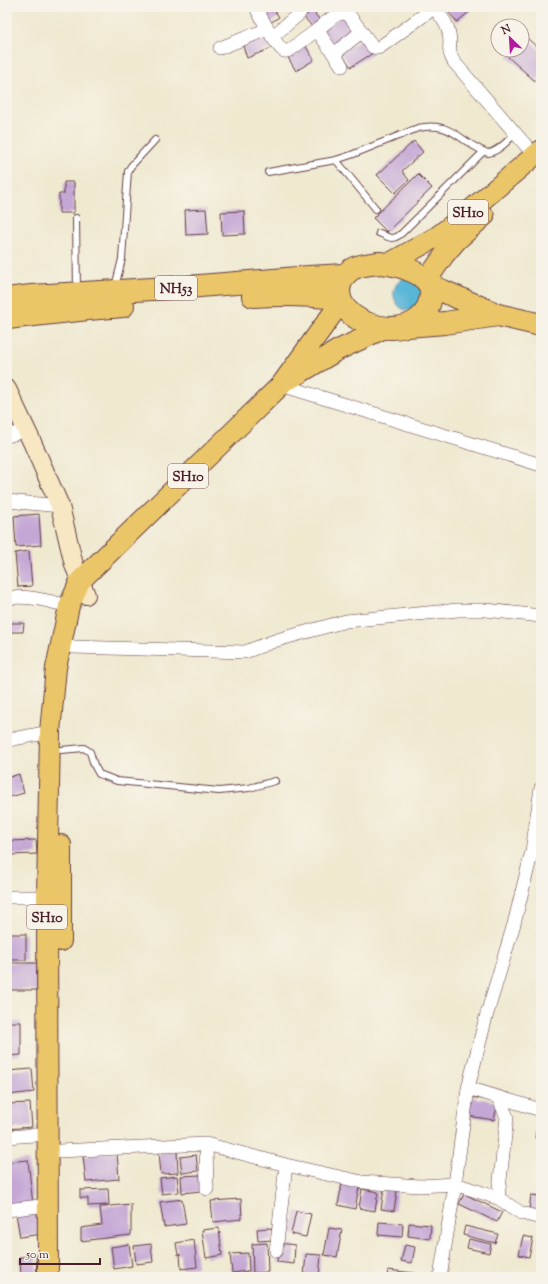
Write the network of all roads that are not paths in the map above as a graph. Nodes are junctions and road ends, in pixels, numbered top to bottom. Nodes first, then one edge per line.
1 (256, 7) edge
2 (303, 7) edge
3 (435, 7) edge
4 (317, 30) junction
5 (361, 32) junction
6 (270, 33) junction
7 (220, 48) dead end
8 (334, 54) junction
9 (342, 66) dead end
10 (514, 134) junction
11 (155, 140) dead end
12 (483, 152) junction
13 (539, 158) edge
14 (336, 160) junction
15 (268, 172) dead end
16 (376, 208) dead end
17 (76, 218) dead end
18 (379, 233) dead end
19 (388, 264) junction
20 (344, 275) junction
21 (428, 283) junction
22 (114, 292) junction
23 (77, 294) junction
24 (7, 299) edge
25 (340, 300) junction
26 (498, 315) junction
27 (7, 318) edge
28 (541, 325) edge
29 (407, 326) junction
30 (385, 328) junction
31 (281, 385) junction
32 (7, 389) edge
33 (27, 430) junction
34 (7, 436) edge
35 (541, 465) edge
36 (7, 501) edge
37 (60, 506) junction
38 (83, 588) junction
39 (7, 598) edge
40 (69, 606) junction
41 (541, 616) edge
42 (73, 647) junction
43 (50, 732) junction
44 (7, 741) edge
45 (61, 750) junction
46 (275, 781) dead end
47 (541, 788) edge
48 (7, 897) edge
49 (54, 898) junction
50 (468, 1088) junction
51 (498, 1097) junction
52 (541, 1110) edge
53 (47, 1134) junction
54 (7, 1137) edge
55 (206, 1144) junction
56 (59, 1151) junction
57 (286, 1165) junction
58 (455, 1184) junction
59 (207, 1188) dead end
60 (498, 1198) junction
61 (48, 1205) junction
62 (7, 1210) edge
63 (541, 1218) edge
64 (276, 1251) dead end
65 (48, 1277) edge
66 (61, 1277) edge
67 (440, 1277) edge

1 - 6 street
2 - 6 street
3 - 5 street
3 - 10 street
4 - 5 street
4 - 6 street
4 - 8 street
5 - 8 street
6 - 7 street
8 - 9 street
10 - 12 lane
10 - 13 street
11 - 22 lane
12 - 14 lane
12 - 18 lane
13 - 19 main road, SH10
13 - 21 main road, SH10
14 - 15 lane
14 - 16 lane
17 - 23 lane
19 - 20 highway, NH53
19 - 21 highway, NH53
20 - 22 highway, NH53
20 - 25 highway
21 - 26 highway, NH53
21 - 29 highway, NH53
22 - 23 highway, NH53
23 - 24 highway, NH53
25 - 27 highway, NH53
25 - 30 highway, NH53
25 - 31 main road, SH10
26 - 28 highway, NH53
26 - 29 highway, NH53
29 - 30 highway, NH53
30 - 31 main road, SH10
31 - 35 street
31 - 38 main road, SH10
32 - 33 main road
33 - 34 street
33 - 37 main road
36 - 37 street
37 - 38 main road
38 - 40 main road, SH10
38 - 42 main road, SH10
39 - 40 street
40 - 43 main road, SH10
41 - 42 street
42 - 45 main road, SH10
43 - 44 street
43 - 49 main road, SH10
45 - 46 lane
45 - 49 main road, SH10
47 - 50 street
48 - 49 street
49 - 53 main road, SH10
49 - 56 main road, SH10
50 - 51 street
50 - 58 street
51 - 52 street
51 - 60 street
53 - 54 street
53 - 61 main road, SH10
55 - 56 street
55 - 57 street
55 - 59 street
56 - 66 main road, SH10
57 - 58 street
57 - 64 street
58 - 60 street
58 - 67 street
60 - 63 street
61 - 62 street
61 - 65 main road, SH10

